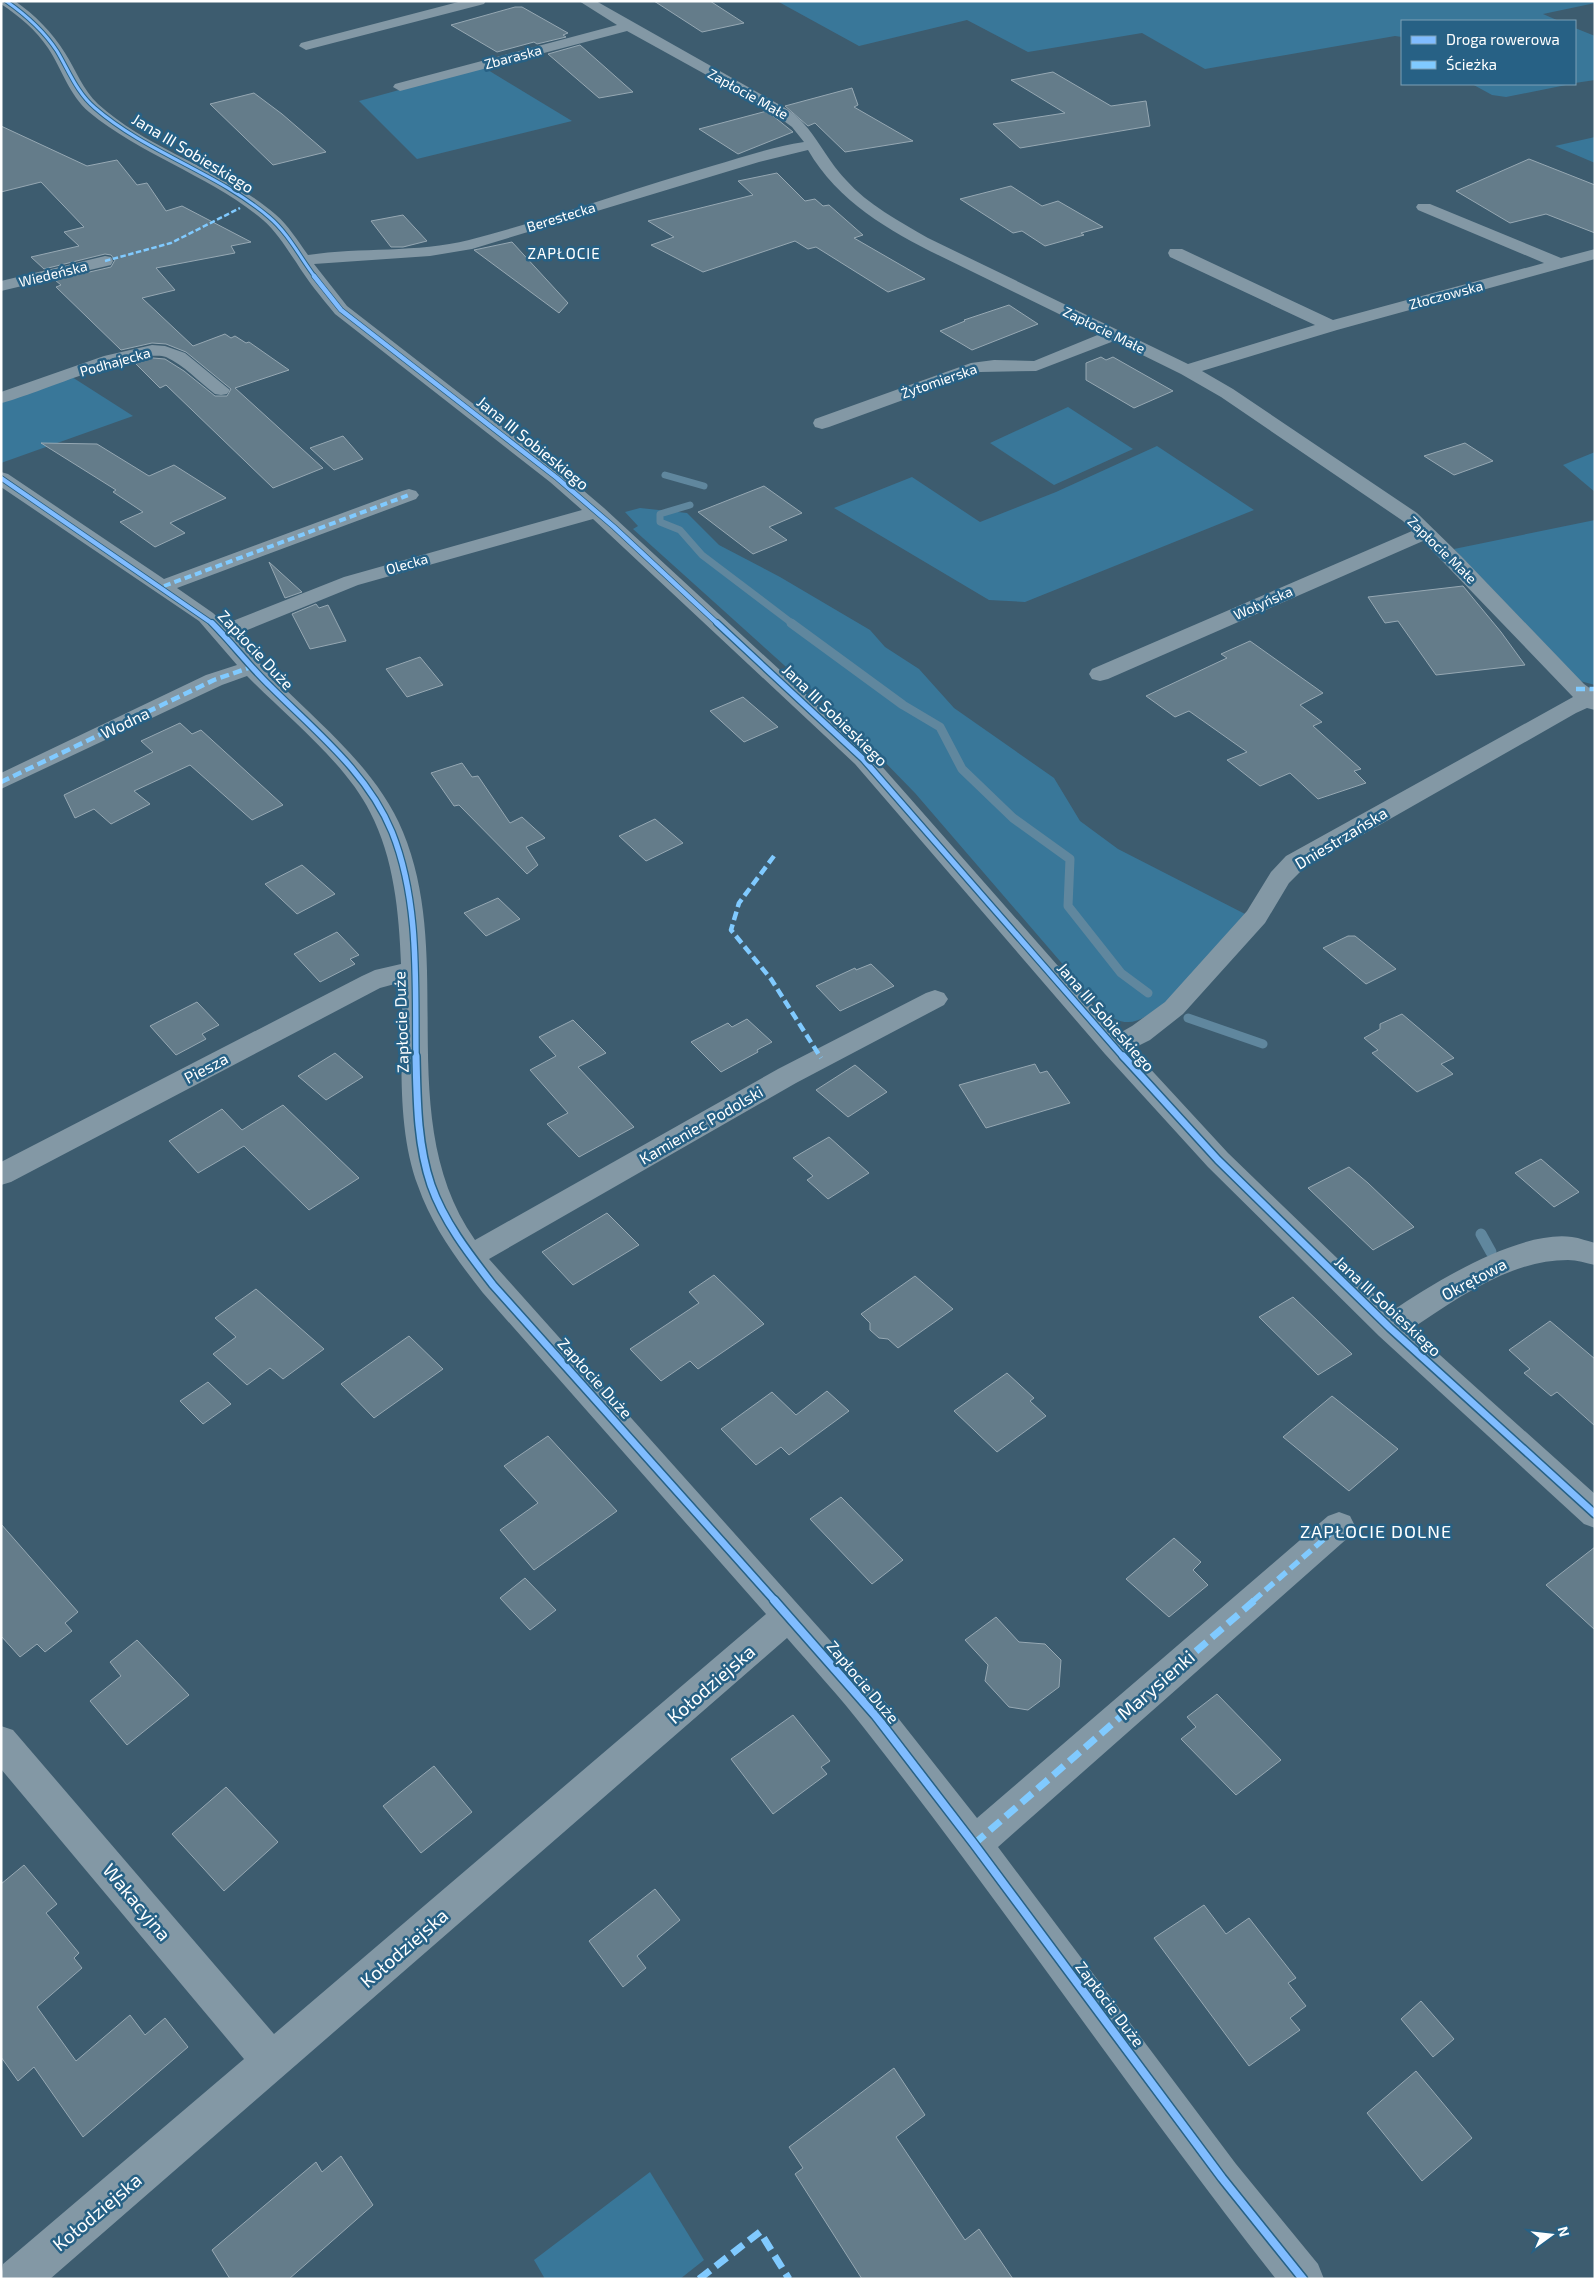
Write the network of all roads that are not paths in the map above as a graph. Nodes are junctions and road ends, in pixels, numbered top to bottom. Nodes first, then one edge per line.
1 (479, 1) edge
2 (586, 1) edge
3 (8, 3) edge
4 (627, 27) junction
5 (306, 46) dead end
6 (400, 87) dead end
7 (813, 145) junction
8 (1424, 207) dead end
9 (1176, 253) dead end
10 (1595, 254) edge
11 (105, 261) dead end
12 (303, 261) junction
13 (1561, 264) junction
14 (1, 286) edge
15 (1331, 326) junction
16 (1114, 334) junction
17 (1187, 370) junction
18 (221, 390) dead end
19 (1, 398) edge
20 (822, 423) dead end
21 (1, 478) edge
22 (409, 495) dead end
23 (596, 512) junction
24 (1426, 532) junction
25 (164, 586) junction
26 (223, 632) junction
27 (251, 667) junction
28 (1100, 674) dead end
29 (1591, 701) edge
30 (1, 782) edge
31 (414, 971) junction
32 (935, 999) dead end
33 (1114, 1048) junction
34 (1, 1175) edge
35 (1595, 1254) edge
36 (470, 1256) junction
37 (1390, 1328) junction
38 (1595, 1514) edge
39 (1339, 1526) dead end
40 (789, 1616) junction
41 (1, 1742) edge
42 (974, 1844) junction
43 (272, 2062) junction
44 (18, 2279) edge
45 (1303, 2279) edge

1 - 5 street
2 - 4 street, Zapłocie Małe
3 - 12 street, Jana III Sobieskiego
4 - 6 street, Zbaraska
4 - 7 street, Zapłocie Małe
7 - 12 street, Berestecka
7 - 16 street, Zapłocie Małe
8 - 13 street
9 - 15 street
10 - 13 street, Złoczowska
11 - 14 street, Wiedeńska
12 - 23 street, Jana III Sobieskiego
13 - 15 street, Złoczowska
15 - 17 street, Złoczowska
16 - 17 street, Zapłocie Małe
16 - 20 street, Żytomierska
17 - 24 street, Zapłocie Małe
18 - 19 street, Podhajecka
21 - 25 street, Zapłocie Duże
22 - 25 street
23 - 26 street, Olecka
23 - 33 street, Jana III Sobieskiego
24 - 28 street, Wołyńska
24 - 29 street, Zapłocie Małe
25 - 26 street, Zapłocie Duże
26 - 27 street, Zapłocie Duże
27 - 30 street, Wodna
27 - 31 street, Zapłocie Duże
29 - 33 street, Dniestrzańska
31 - 34 street, Piesza
31 - 36 street, Zapłocie Duże
32 - 36 street, Kamieniec Podolski
33 - 37 street, Jana III Sobieskiego
35 - 37 street, Okrętowa
36 - 40 street, Zapłocie Duże
37 - 38 street, Jana III Sobieskiego
39 - 42 street, Marysienki
40 - 42 street, Zapłocie Duże
40 - 43 street, Kołodziejska
41 - 43 street, Wakacyjna
42 - 45 street, Zapłocie Duże
43 - 44 street, Kołodziejska

